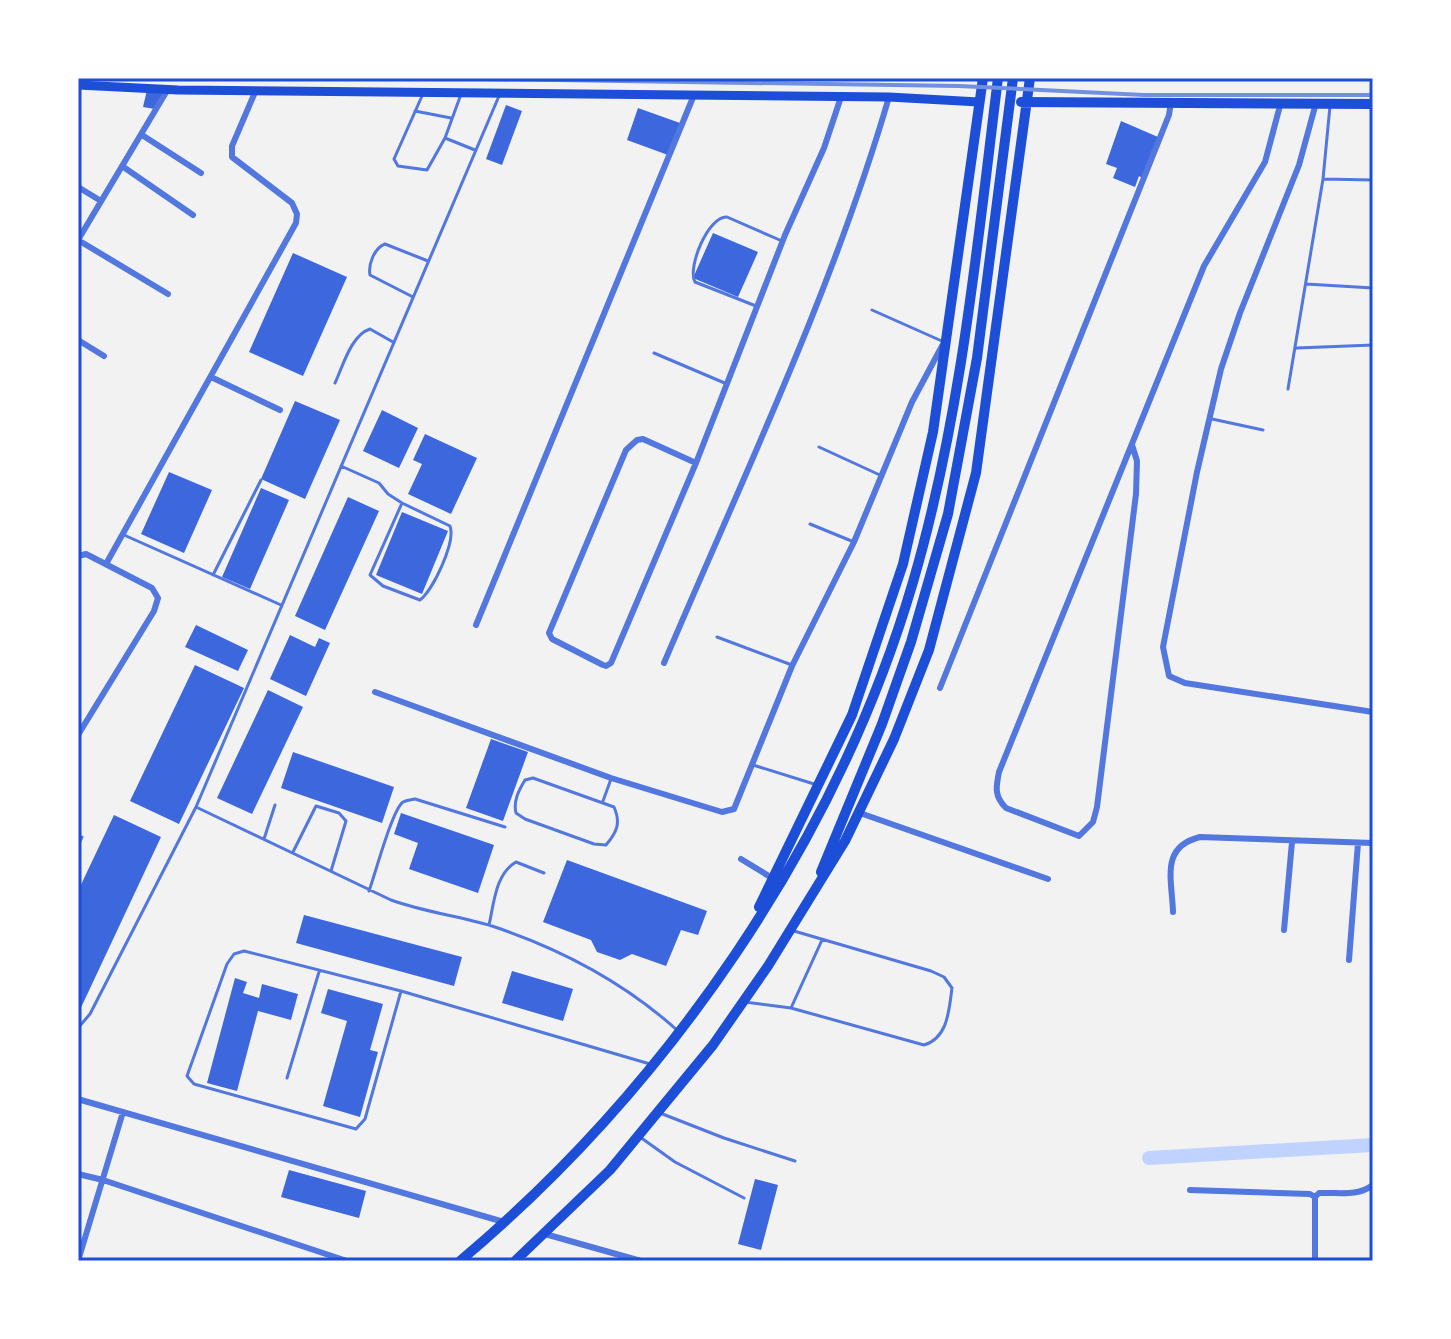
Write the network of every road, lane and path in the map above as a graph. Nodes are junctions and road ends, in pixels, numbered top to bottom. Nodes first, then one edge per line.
1 (120, 78) edge
2 (503, 78) edge
3 (983, 78) edge
4 (998, 78) edge
5 (1013, 78) edge
6 (1030, 78) edge
7 (78, 85) edge
8 (113, 87) junction
9 (168, 89) junction
10 (256, 90) junction
11 (424, 92) junction
12 (500, 92) junction
13 (461, 93) junction
14 (694, 95) junction
15 (841, 97) junction
16 (889, 97) junction
17 (979, 102) junction
18 (1026, 102) junction
19 (1171, 102) junction
20 (1281, 102) junction
21 (1316, 102) junction
22 (1330, 102) junction
23 (1373, 104) edge
24 (415, 111) junction
25 (452, 119) junction
26 (142, 135) junction
27 (445, 138) junction
28 (475, 150) junction
29 (122, 166) junction
30 (201, 173) dead end
31 (1323, 179) junction
32 (1373, 180) edge
33 (78, 187) edge
34 (101, 201) junction
35 (193, 215) dead end
36 (78, 240) edge
37 (782, 241) junction
38 (428, 261) junction
39 (1306, 284) junction
40 (1373, 288) edge
41 (168, 294) dead end
42 (413, 297) junction
43 (756, 306) junction
44 (872, 310) dead end
45 (78, 340) edge
46 (393, 342) junction
47 (946, 342) junction
48 (1373, 345) edge
49 (1297, 348) junction
50 (993, 351) junction
51 (654, 353) dead end
52 (104, 356) dead end
53 (211, 377) junction
54 (335, 383) dead end
55 (727, 384) junction
56 (1288, 389) dead end
57 (280, 410) dead end
58 (1210, 418) junction
59 (1263, 430) dead end
60 (1132, 445) junction
61 (819, 447) dead end
62 (696, 463) junction
63 (341, 466) junction
64 (882, 476) junction
65 (261, 480) dead end
66 (402, 503) junction
67 (810, 524) dead end
68 (123, 535) junction
69 (854, 542) junction
70 (78, 556) edge
71 (106, 564) junction
72 (213, 575) junction
73 (281, 605) junction
74 (476, 625) dead end
75 (717, 637) dead end
76 (664, 663) dead end
77 (792, 666) junction
78 (940, 688) dead end
79 (375, 692) dead end
80 (1373, 712) edge
81 (78, 735) edge
82 (753, 765) junction
83 (611, 778) junction
84 (819, 786) junction
85 (603, 801) junction
86 (275, 805) dead end
87 (196, 807) junction
88 (860, 813) junction
89 (505, 827) dead end
90 (82, 837) dead end
91 (264, 840) junction
92 (1292, 842) junction
93 (1358, 843) junction
94 (1373, 843) edge
95 (78, 845) edge
96 (293, 853) junction
97 (741, 859) dead end
98 (331, 871) junction
99 (544, 873) dead end
100 (772, 878) junction
101 (1048, 879) dead end
102 (816, 885) junction
103 (369, 891) junction
104 (1173, 912) dead end
105 (489, 925) junction
106 (751, 927) junction
107 (791, 929) junction
108 (1284, 930) dead end
109 (822, 940) junction
110 (1349, 960) dead end
111 (319, 972) junction
112 (401, 991) junction
113 (744, 1002) junction
114 (791, 1008) junction
115 (78, 1028) edge
116 (679, 1032) junction
117 (654, 1065) junction
118 (287, 1078) dead end
119 (81, 1100) dead end
120 (123, 1112) junction
121 (660, 1113) junction
122 (639, 1136) junction
123 (795, 1161) dead end
124 (78, 1174) edge
125 (103, 1180) junction
126 (1373, 1185) edge
127 (1190, 1190) dead end
128 (1315, 1197) junction
129 (744, 1198) dead end
130 (504, 1222) junction
131 (545, 1234) junction
132 (78, 1261) edge
133 (347, 1261) edge
134 (460, 1261) edge
135 (515, 1261) edge
136 (641, 1261) edge
137 (1315, 1261) edge

1 - 8 main road
2 - 12 main road
3 - 17 main road
4 - 106 main road
5 - 102 main road
6 - 18 main road
7 - 8 main road
8 - 9 main road
9 - 10 main road
9 - 26 street
10 - 11 main road
10 - 53 street
11 - 13 main road
11 - 24 lane
12 - 13 main road
12 - 14 main road
12 - 28 lane
13 - 25 lane
14 - 15 main road
14 - 74 street
15 - 16 main road
15 - 37 street
16 - 17 main road
16 - 76 street
17 - 18 main road
17 - 47 main road
18 - 19 main road
18 - 50 main road
19 - 20 main road
19 - 78 street
20 - 21 main road
20 - 60 street
21 - 22 main road
21 - 58 street
22 - 23 main road
22 - 31 lane
24 - 25 lane
24 - 27 lane
25 - 27 lane
26 - 29 street
26 - 30 street
27 - 28 lane
28 - 38 lane
29 - 34 street
29 - 35 street
31 - 32 lane
31 - 39 lane
33 - 34 street
34 - 36 street
36 - 41 street
37 - 43 street
37 - 43 lane
38 - 42 lane
38 - 42 lane
39 - 40 lane
39 - 49 lane
42 - 46 lane
43 - 55 street
44 - 47 lane
45 - 52 street
46 - 54 lane
46 - 63 lane
47 - 50 main road
47 - 64 street
47 - 84 main road
48 - 49 lane
49 - 56 lane
50 - 88 main road
51 - 55 lane
53 - 57 street
53 - 68 street
55 - 62 street
58 - 59 lane
58 - 80 street
60 - 60 street
61 - 64 lane
62 - 62 street
63 - 66 lane
63 - 73 lane
64 - 69 street
65 - 72 lane
66 - 66 lane
67 - 69 lane
68 - 71 street
68 - 72 lane
69 - 77 street
70 - 71 street
71 - 81 street
72 - 73 lane
73 - 87 lane
75 - 77 lane
77 - 82 street
79 - 83 street
82 - 83 street
82 - 84 lane
83 - 85 lane
84 - 100 main road
85 - 85 lane
86 - 91 lane
87 - 91 lane
87 - 115 lane
88 - 101 street
88 - 102 main road
89 - 103 lane
90 - 95 lane
91 - 96 lane
92 - 93 street
92 - 104 street
92 - 108 street
93 - 94 street
93 - 110 street
96 - 98 lane
96 - 98 lane
97 - 100 street
98 - 103 lane
99 - 105 lane
100 - 106 main road
102 - 107 main road
103 - 105 lane
105 - 116 lane
106 - 116 main road
107 - 109 lane
107 - 113 main road
109 - 114 lane
109 - 114 lane
111 - 112 lane
111 - 112 lane
111 - 118 lane
112 - 117 lane
113 - 114 lane
113 - 121 main road
116 - 117 main road
117 - 130 main road
119 - 120 street
120 - 125 street
120 - 130 street
121 - 122 main road
121 - 123 lane
122 - 129 lane
122 - 131 main road
124 - 125 street
125 - 132 street
125 - 133 street
126 - 128 street
127 - 128 street
128 - 137 street
130 - 134 main road
131 - 135 main road
131 - 136 street

